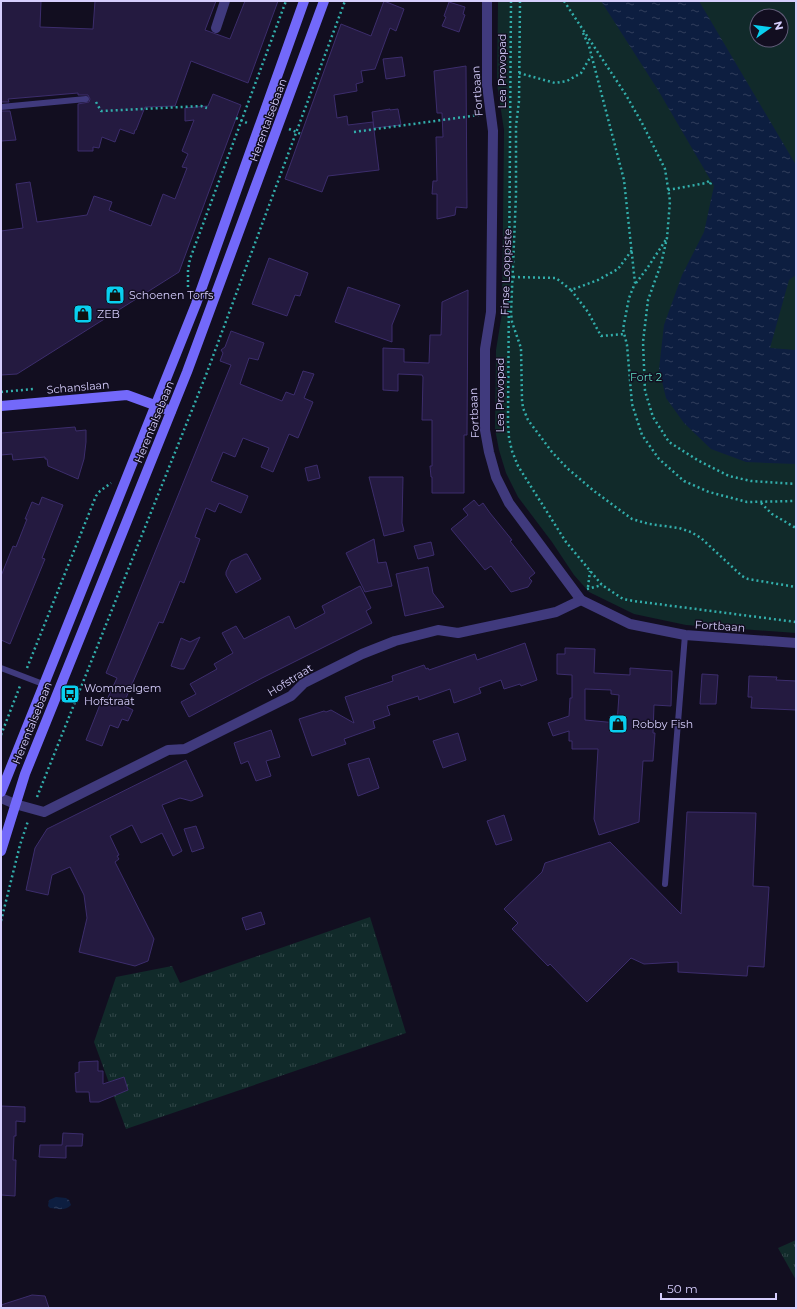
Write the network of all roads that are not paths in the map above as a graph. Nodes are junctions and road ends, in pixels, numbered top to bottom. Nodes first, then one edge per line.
1 (225, 1) edge
2 (304, 1) edge
3 (324, 1) edge
4 (487, 1) edge
5 (216, 28) dead end
6 (86, 99) road end
7 (1, 107) edge
8 (155, 405) junction
9 (1, 406) edge
10 (171, 411) junction
11 (581, 600) junction
12 (685, 635) junction
13 (796, 643) edge
14 (1, 668) edge
15 (43, 684) junction
16 (1, 792) edge
17 (1, 798) edge
18 (15, 804) junction
19 (1, 851) edge
20 (665, 884) dead end

1 - 5 street
2 - 8 main road, Herentalsebaan
3 - 10 main road, Herentalsebaan
4 - 11 street, Fortbaan
6 - 7 lane
8 - 9 main road, Schanslaan
8 - 10 main road, Schanslaan
8 - 15 main road, Herentalsebaan
10 - 18 main road, Herentalsebaan
11 - 12 street, Fortbaan
11 - 18 street, Hofstraat
12 - 13 street, Fortbaan
12 - 20 lane
14 - 15 lane
15 - 16 main road, Herentalsebaan
17 - 18 street, Hofstraat
18 - 19 main road, Herentalsebaan

